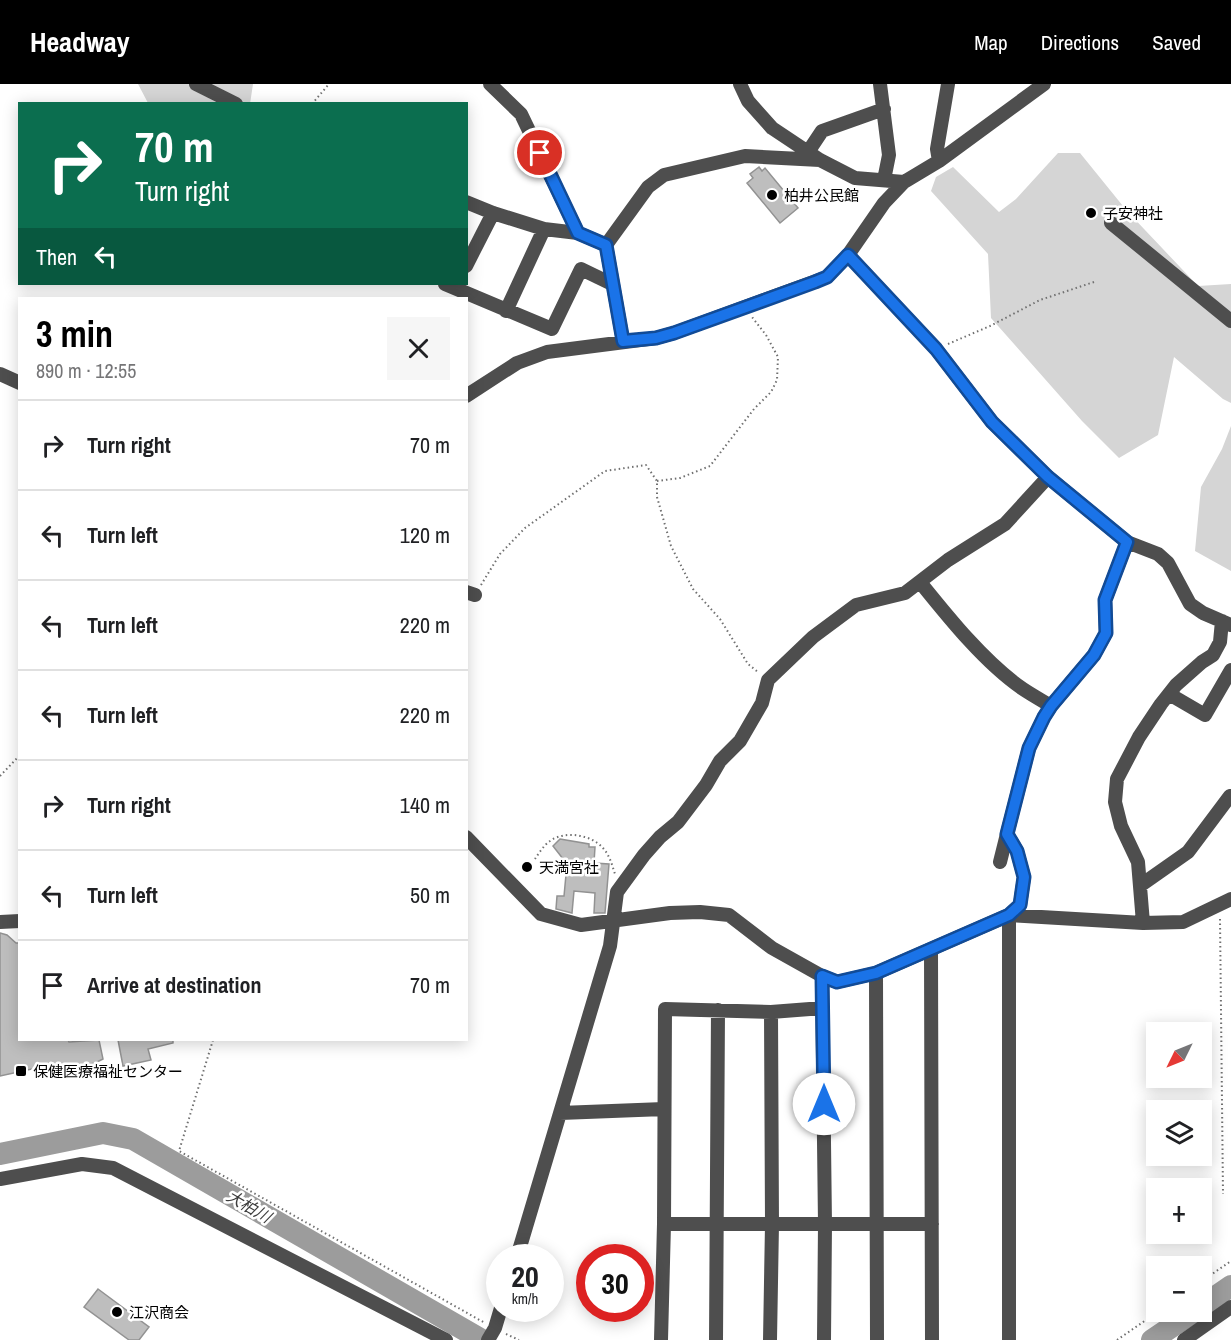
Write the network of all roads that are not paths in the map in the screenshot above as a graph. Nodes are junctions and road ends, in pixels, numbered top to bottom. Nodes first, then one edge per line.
1 (196, 84) edge
2 (490, 84) edge
3 (740, 84) edge
4 (880, 84) edge
5 (948, 84) edge
6 (1044, 84) edge
7 (232, 102) edge
8 (884, 109) junction
9 (808, 152) junction
10 (820, 160) junction
11 (939, 161) junction
12 (884, 180) junction
13 (904, 182) junction
14 (468, 203) edge
15 (493, 213) junction
16 (1111, 223) dead end
17 (544, 229) junction
18 (578, 233) junction
19 (606, 245) junction
20 (848, 255) junction
21 (468, 262) edge
22 (612, 284) junction
23 (453, 285) edge
24 (506, 311) junction
25 (1231, 321) edge
26 (623, 341) junction
27 (0, 374) edge
28 (18, 382) edge
29 (468, 395) edge
30 (1048, 477) junction
31 (1127, 542) junction
32 (920, 582) junction
33 (1226, 623) edge
34 (1231, 670) edge
35 (1169, 694) junction
36 (1051, 706) junction
37 (1231, 797) edge
38 (1007, 834) junction
39 (468, 839) edge
40 (1000, 862) dead end
41 (1141, 885) junction
42 (1226, 902) edge
43 (1009, 915) junction
44 (18, 921) edge
45 (613, 921) junction
46 (0, 922) edge
47 (1143, 923) junction
48 (931, 950) junction
49 (876, 973) junction
50 (822, 976) junction
51 (824, 1008) junction
52 (718, 1010) junction
53 (771, 1012) junction
54 (664, 1108) junction
55 (560, 1113) junction
56 (0, 1179) edge
57 (664, 1224) junction
58 (718, 1224) junction
59 (772, 1224) junction
60 (825, 1224) junction
61 (876, 1224) junction
62 (932, 1224) junction
63 (521, 1244) edge
64 (1231, 1307) edge
65 (447, 1340) edge
66 (661, 1340) edge
67 (716, 1340) edge
68 (771, 1340) edge
69 (824, 1340) edge
70 (877, 1340) edge
71 (932, 1340) edge
72 (1009, 1340) edge
73 (1184, 1340) edge

1 - 7 street
2 - 18 street
3 - 9 street
4 - 8 street
5 - 11 street
6 - 11 street
8 - 9 street
8 - 12 street
9 - 10 street
10 - 12 street
10 - 19 street
11 - 13 street
12 - 13 street
13 - 20 street
14 - 15 street
15 - 17 street
15 - 21 street
16 - 25 street
17 - 18 street
17 - 24 street
18 - 19 street
19 - 22 street
20 - 26 street
20 - 30 street
22 - 24 street
22 - 26 street
23 - 24 street
26 - 29 street
27 - 28 street
30 - 31 street
30 - 32 street
31 - 33 street
31 - 36 street
32 - 36 street
32 - 45 street
33 - 35 street
34 - 35 street
35 - 41 street
36 - 38 street
37 - 41 street
38 - 40 street
38 - 43 street
39 - 45 street
41 - 47 street
42 - 47 street
43 - 47 street
43 - 48 street
43 - 72 street
44 - 46 street
45 - 50 street
45 - 55 street
48 - 49 street
48 - 62 street
49 - 50 street
49 - 61 street
50 - 51 street
51 - 53 street
51 - 60 street
52 - 53 street
52 - 54 street
52 - 58 street
53 - 59 street
54 - 55 street
54 - 57 street
55 - 63 street
56 - 65 street
57 - 58 street
57 - 66 street
58 - 59 street
58 - 67 street
59 - 60 street
59 - 68 street
60 - 61 street
60 - 69 street
61 - 62 street
61 - 70 street
62 - 71 street
64 - 73 street

